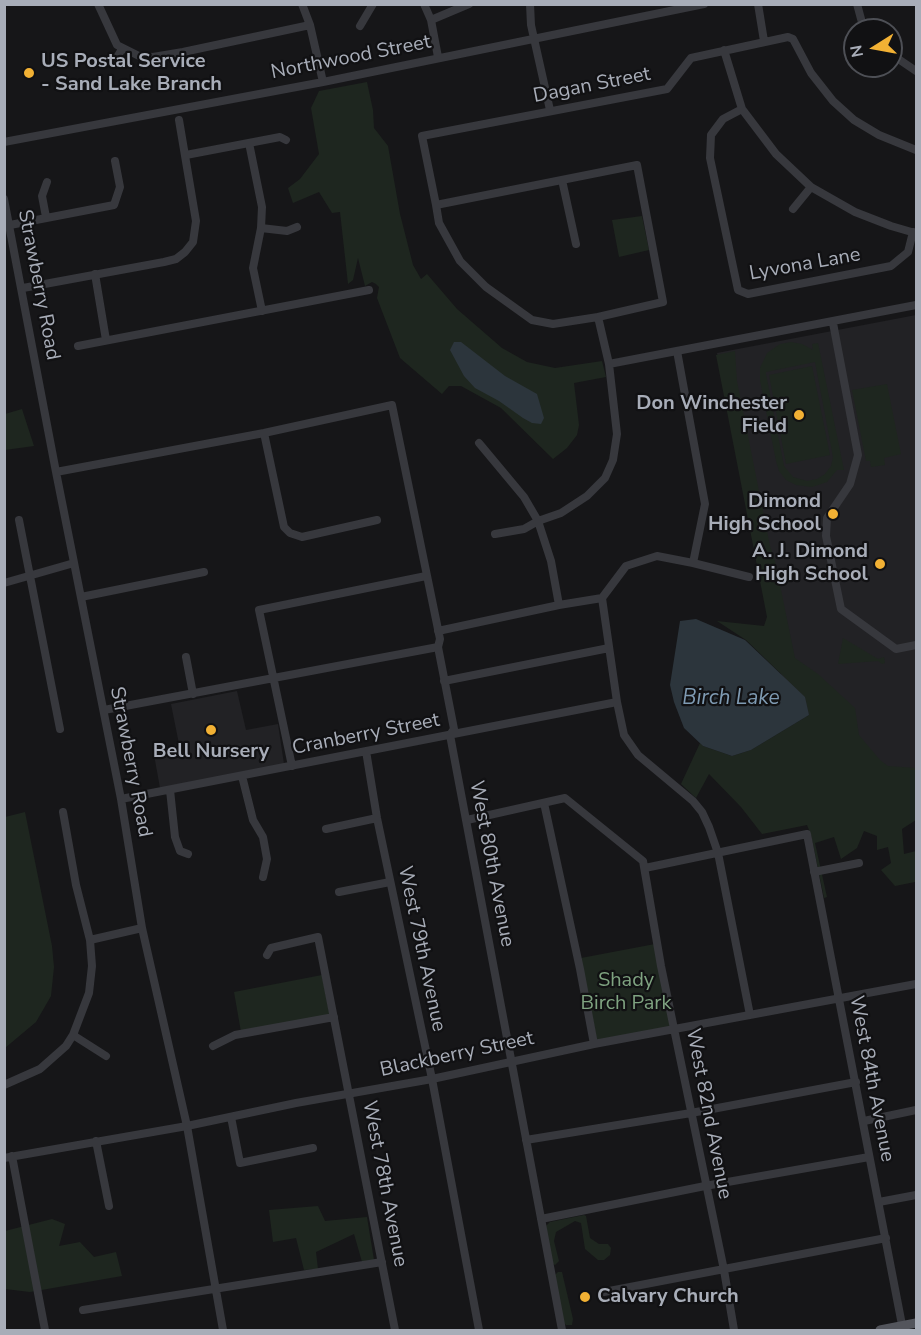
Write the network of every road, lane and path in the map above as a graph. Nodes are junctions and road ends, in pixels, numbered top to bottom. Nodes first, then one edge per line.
1 (99, 4) edge
2 (302, 4) edge
3 (373, 4) edge
4 (424, 4) edge
5 (469, 4) edge
6 (530, 4) edge
7 (704, 4) edge
8 (758, 4) edge
9 (683, 6) edge
10 (431, 20) junction
11 (310, 25) junction
12 (360, 26) dead end
13 (536, 40) junction
14 (764, 41) junction
15 (122, 49) junction
16 (724, 50) junction
17 (438, 57) junction
18 (903, 62) edge
19 (112, 64) dead end
20 (916, 71) edge
21 (323, 82) junction
22 (742, 109) junction
23 (550, 111) junction
24 (179, 120) dead end
25 (286, 140) dead end
26 (4, 142) edge
27 (249, 143) junction
28 (916, 150) edge
29 (186, 155) junction
30 (114, 161) dead end
31 (562, 180) junction
32 (46, 182) dead end
33 (811, 187) junction
34 (4, 199) edge
35 (436, 205) junction
36 (793, 209) dead end
37 (46, 217) junction
38 (10, 225) junction
39 (261, 228) junction
40 (297, 228) dead end
41 (915, 233) edge
42 (576, 244) dead end
43 (95, 274) junction
44 (23, 288) junction
45 (369, 290) dead end
46 (916, 305) edge
47 (262, 311) junction
48 (598, 317) junction
49 (833, 322) junction
50 (106, 340) junction
51 (78, 346) dead end
52 (676, 351) junction
53 (609, 364) junction
54 (264, 434) junction
55 (479, 443) dead end
56 (56, 472) junction
57 (19, 520) dead end
58 (377, 520) dead end
59 (538, 521) junction
60 (495, 534) dead end
61 (74, 563) junction
62 (693, 563) junction
63 (204, 572) dead end
64 (30, 576) junction
65 (426, 576) junction
66 (749, 577) dead end
67 (4, 583) edge
68 (81, 597) junction
69 (602, 598) junction
70 (559, 605) junction
71 (438, 631) junction
72 (916, 645) edge
73 (438, 647) junction
74 (609, 648) junction
75 (186, 657) dead end
76 (275, 679) junction
77 (444, 681) junction
78 (193, 694) junction
79 (617, 702) junction
80 (104, 710) junction
81 (60, 729) dead end
82 (450, 735) junction
83 (366, 751) junction
84 (292, 766) junction
85 (242, 776) junction
86 (170, 790) junction
87 (121, 799) junction
88 (544, 803) junction
89 (63, 812) dead end
90 (377, 818) junction
91 (467, 820) junction
92 (326, 829) dead end
93 (718, 853) junction
94 (188, 854) dead end
95 (859, 863) dead end
96 (645, 867) junction
97 (814, 872) junction
98 (263, 877) dead end
99 (390, 882) junction
100 (339, 892) dead end
101 (142, 928) junction
102 (90, 940) junction
103 (267, 955) dead end
104 (916, 984) edge
105 (838, 999) junction
106 (750, 1015) junction
107 (334, 1017) junction
108 (675, 1029) junction
109 (73, 1035) junction
110 (594, 1044) junction
111 (213, 1046) dead end
112 (106, 1056) dead end
113 (511, 1061) junction
114 (432, 1079) junction
115 (856, 1082) junction
116 (4, 1085) edge
117 (349, 1094) junction
118 (916, 1110) edge
119 (691, 1113) junction
120 (231, 1117) junction
121 (864, 1121) junction
122 (187, 1126) junction
123 (526, 1140) junction
124 (96, 1141) junction
125 (313, 1148) dead end
126 (8, 1157) edge
127 (869, 1157) junction
128 (705, 1186) junction
129 (916, 1195) edge
130 (879, 1202) junction
131 (109, 1206) dead end
132 (540, 1219) junction
133 (886, 1238) junction
134 (382, 1262) junction
135 (724, 1270) junction
136 (216, 1289) junction
137 (604, 1292) dead end
138 (83, 1310) dead end
139 (916, 1323) edge
140 (903, 1328) edge
141 (45, 1330) edge
142 (223, 1330) edge
143 (395, 1330) edge
144 (479, 1330) edge
145 (562, 1330) edge
146 (734, 1330) edge
147 (880, 1330) edge

1 - 15 street
2 - 11 street
3 - 12 street
4 - 10 street
5 - 10 street
6 - 13 street
7 - 9 street, Northwood Street
8 - 14 street
9 - 13 street, Northwood Street
10 - 17 street
11 - 15 street
11 - 21 street
13 - 17 street, Northwood Street
13 - 23 street
14 - 16 street, Dagan Street
14 - 28 street, Dagan Street
15 - 19 street
16 - 22 street
16 - 23 street, Dagan Street
17 - 21 street, Northwood Street
18 - 20 street
21 - 26 street, Northwood Street
22 - 33 street
22 - 41 street, Lyvona Lane
23 - 35 street, Dagan Street
24 - 29 street
25 - 27 street
27 - 29 street
27 - 39 street
29 - 43 street
30 - 37 street
31 - 35 street
31 - 42 street
31 - 48 street
32 - 37 street
33 - 36 street
33 - 41 street
34 - 38 street, Strawberry Road
35 - 48 street
37 - 38 street
38 - 44 street, Strawberry Road
39 - 40 street
39 - 47 street
43 - 44 street
43 - 50 street
44 - 56 street, Strawberry Road
45 - 47 street
46 - 49 street
47 - 50 street
48 - 53 street
49 - 52 street
49 - 72 street
50 - 51 street
52 - 53 street
52 - 62 street
53 - 59 street
54 - 56 street
54 - 58 street
54 - 65 street, West 80th Avenue
55 - 59 street
56 - 61 street, Strawberry Road
57 - 64 street
59 - 60 street
59 - 70 street
61 - 64 street
61 - 68 street, Strawberry Road
62 - 66 street
62 - 69 street
63 - 68 street
64 - 67 street
64 - 81 street
65 - 71 street, West 80th Avenue
65 - 76 street
68 - 80 street, Strawberry Road
69 - 70 street
69 - 74 street
70 - 71 street
71 - 73 street, West 80th Avenue
73 - 76 street
73 - 77 street, West 80th Avenue
74 - 77 street
74 - 79 street
75 - 78 street
76 - 78 street
76 - 84 street
77 - 82 street, West 80th Avenue
78 - 80 street
79 - 82 street, Cranberry Street
79 - 93 street
80 - 87 street, Strawberry Road
82 - 83 street, Cranberry Street
82 - 91 street, West 80th Avenue
83 - 84 street, Cranberry Street
83 - 90 street, West 79th Avenue
84 - 85 street, Cranberry Street
85 - 86 street, Cranberry Street
85 - 98 street
86 - 87 street, Cranberry Street
86 - 94 street
87 - 101 street, Strawberry Road
88 - 91 street
88 - 96 street
88 - 110 street
89 - 102 street
90 - 92 street
90 - 99 street, West 79th Avenue
91 - 113 street, West 80th Avenue
93 - 96 street
93 - 97 street, West 84th Avenue
93 - 106 street
95 - 97 street
96 - 108 street, West 82nd Avenue
97 - 105 street, West 84th Avenue
99 - 100 street
99 - 114 street, West 79th Avenue
101 - 102 street
101 - 122 street, Strawberry Road
102 - 109 street
103 - 107 street, West 78th Avenue
104 - 105 street, Blackberry Street
105 - 106 street, Blackberry Street
105 - 115 street, West 84th Avenue
106 - 108 street, Blackberry Street
107 - 111 street
107 - 117 street, West 78th Avenue
108 - 110 street, Blackberry Street
108 - 119 street, West 82nd Avenue
109 - 112 street
109 - 116 street
110 - 113 street, Blackberry Street
113 - 114 street, Blackberry Street
113 - 123 street, West 80th Avenue
114 - 117 street, Blackberry Street
114 - 144 street, West 79th Avenue
115 - 119 street
115 - 121 street, West 84th Avenue
117 - 120 street, Blackberry Street
117 - 134 street, West 78th Avenue
118 - 121 street
119 - 123 street
119 - 128 street, West 82nd Avenue
120 - 122 street, Blackberry Street
120 - 125 street
121 - 127 street, West 84th Avenue
122 - 124 street, Blackberry Street
122 - 136 street, Strawberry Road
123 - 132 street, West 80th Avenue
124 - 126 street, Blackberry Street
124 - 131 street
126 - 141 street
127 - 128 street
127 - 130 street, West 84th Avenue
128 - 132 street
128 - 135 street, West 82nd Avenue
129 - 130 street
130 - 133 street, West 84th Avenue
132 - 145 street, West 80th Avenue
133 - 135 street
133 - 140 street, West 84th Avenue
134 - 136 street
134 - 143 street, West 78th Avenue
135 - 137 street
135 - 146 street, West 82nd Avenue
136 - 138 street
136 - 142 street, Strawberry Road
139 - 140 main road
140 - 147 main road

